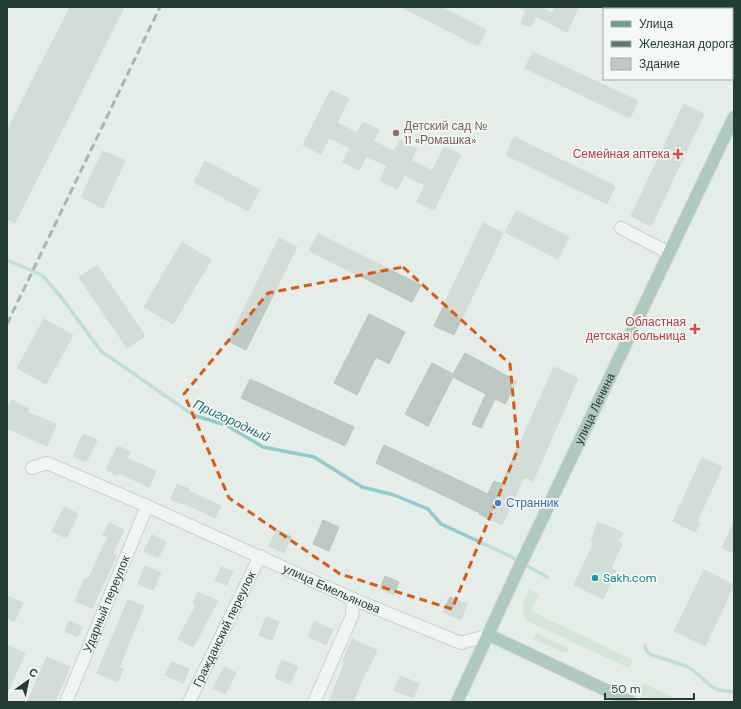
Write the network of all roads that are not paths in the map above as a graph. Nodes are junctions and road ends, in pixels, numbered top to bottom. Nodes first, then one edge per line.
1 (734, 117) edge
2 (621, 228) dead end
3 (668, 253) junction
4 (32, 468) dead end
5 (147, 506) junction
6 (260, 556) junction
7 (353, 599) junction
8 (489, 635) junction
9 (66, 702) edge
10 (190, 702) edge
11 (314, 702) edge
12 (457, 702) edge
13 (631, 702) edge

1 - 3 main road, улица Ленина
2 - 3 street
3 - 8 main road, улица Ленина
4 - 5 street, улица Емельянова
5 - 6 street, улица Емельянова
5 - 9 street, Ударный переулок
6 - 7 street, улица Емельянова
6 - 10 street, Гражданский переулок
7 - 8 street, улица Емельянова
7 - 11 street
8 - 12 main road, улица Ленина
8 - 13 main road

